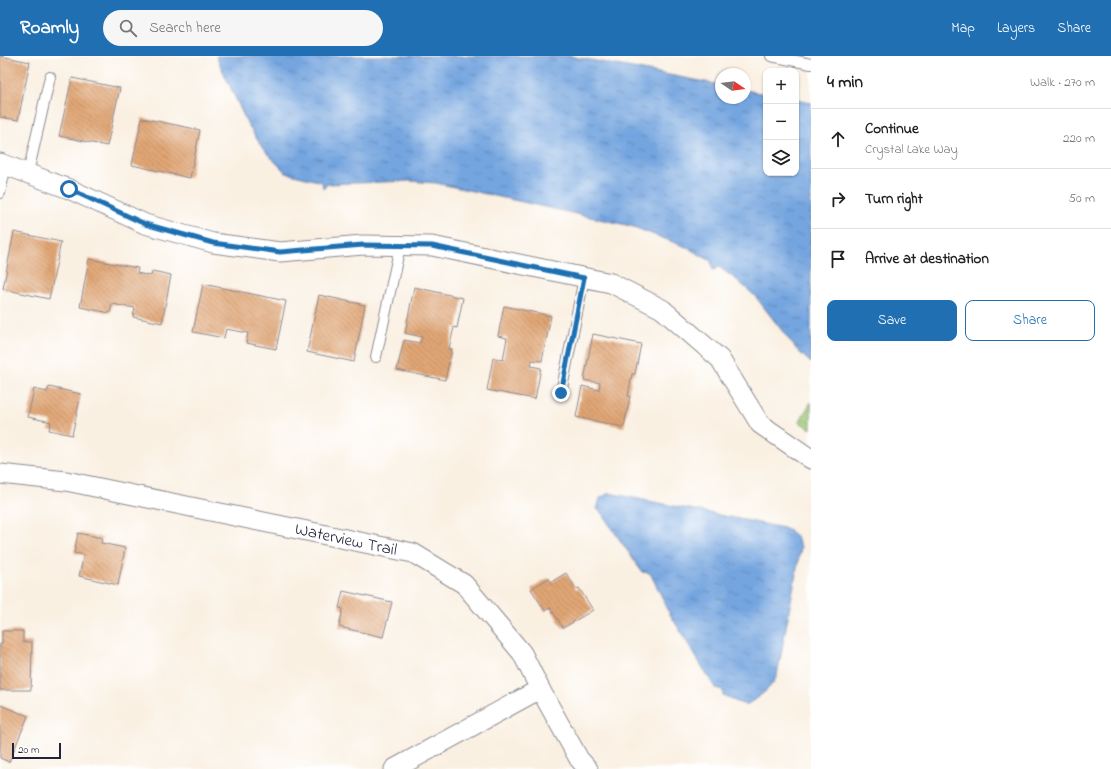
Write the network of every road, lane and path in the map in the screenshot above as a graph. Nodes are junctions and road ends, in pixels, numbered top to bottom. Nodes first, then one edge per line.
1 (771, 56) edge
2 (811, 64) edge
3 (50, 77) dead end
4 (3, 164) edge
5 (28, 173) junction
6 (0, 193) edge
7 (400, 246) junction
8 (584, 278) junction
9 (376, 357) dead end
10 (561, 393) dead end
11 (811, 459) edge
12 (0, 474) edge
13 (540, 689) junction
14 (394, 769) edge
15 (588, 769) edge

1 - 2 lane
3 - 5 lane
4 - 5 street
4 - 6 lane
5 - 7 street
7 - 8 street
7 - 9 lane
8 - 10 lane
8 - 11 street
12 - 13 street, Waterview Trail
13 - 14 street
13 - 15 street, Waterview Trail

